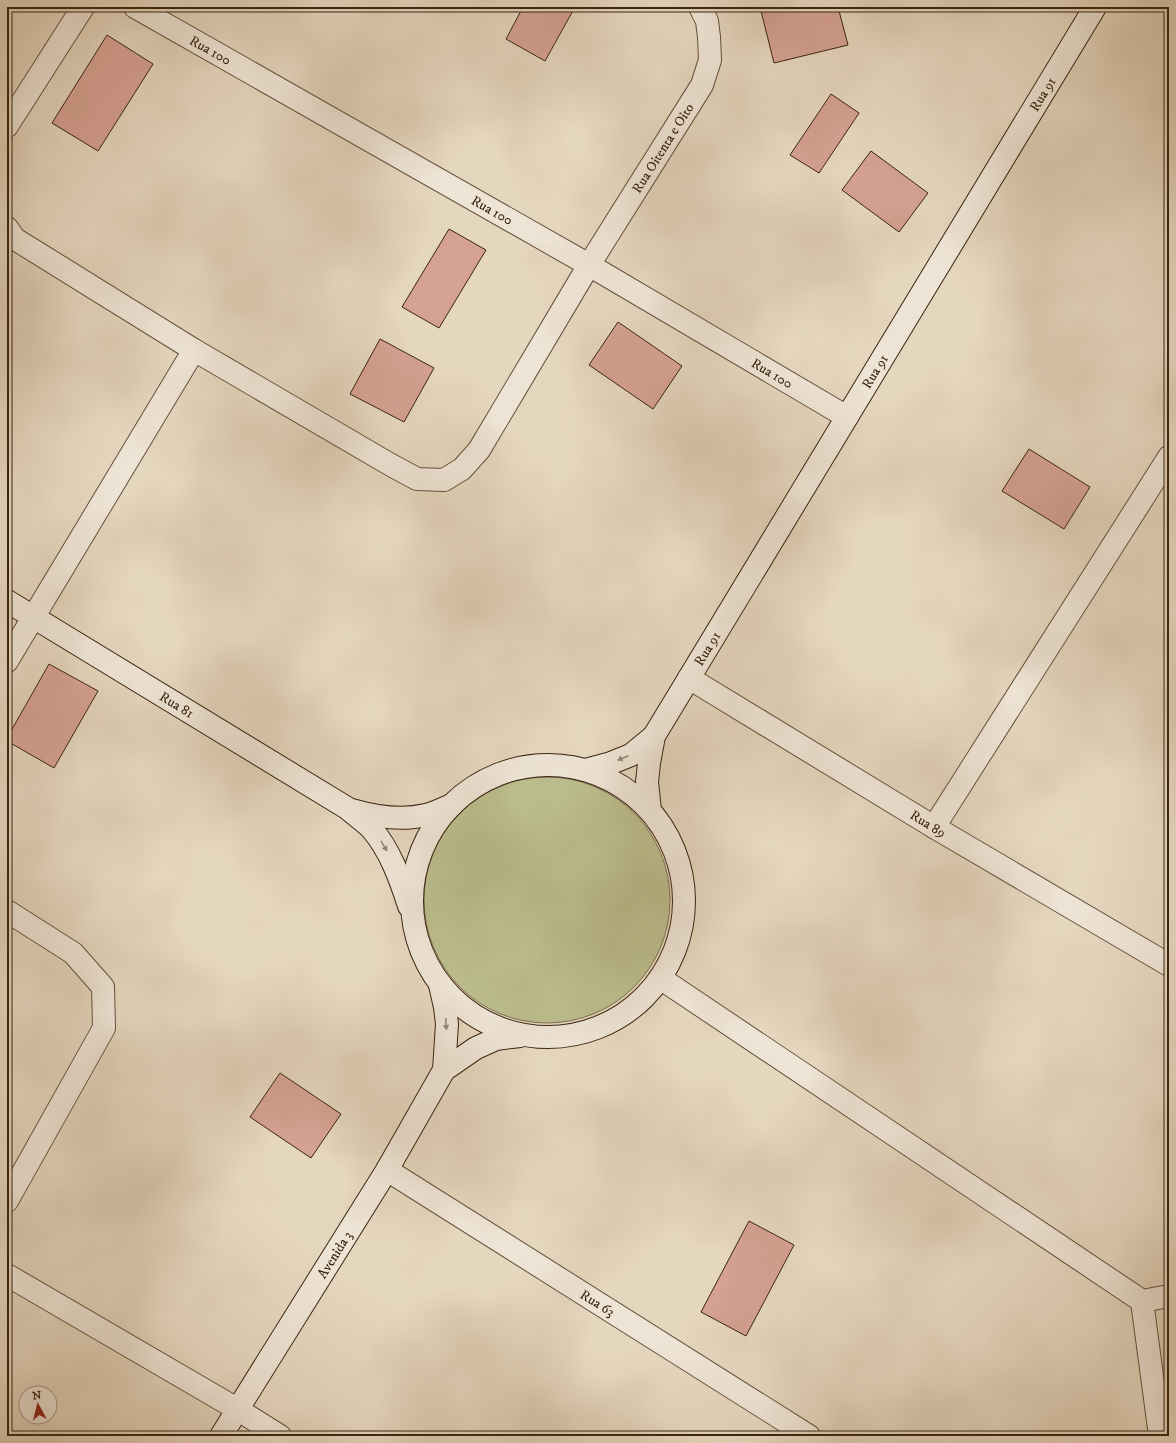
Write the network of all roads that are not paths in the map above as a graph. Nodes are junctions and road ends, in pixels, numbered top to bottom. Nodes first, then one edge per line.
1 (83, 7) edge
2 (135, 7) edge
3 (1095, 7) edge
4 (703, 14) edge
5 (7, 126) edge
6 (7, 228) edge
7 (589, 265) junction
8 (194, 350) junction
9 (847, 417) junction
10 (1169, 457) edge
11 (7, 601) edge
12 (34, 617) junction
13 (7, 661) edge
14 (689, 678) junction
15 (654, 736) junction
16 (585, 770) junction
17 (452, 805) junction
18 (347, 808) junction
19 (650, 810) junction
20 (934, 827) junction
21 (7, 911) edge
22 (413, 920) junction
23 (1169, 965) edge
24 (660, 978) junction
25 (440, 985) junction
26 (520, 1036) junction
27 (444, 1070) junction
28 (388, 1170) junction
29 (7, 1201) edge
30 (7, 1275) edge
31 (1169, 1296) edge
32 (1142, 1301) junction
33 (237, 1409) junction
34 (221, 1436) edge
35 (280, 1436) edge
36 (809, 1436) edge
37 (1160, 1436) edge

1 - 5 street
2 - 7 street, Rua 100
3 - 9 street, Rua 91
4 - 7 street, Rua Oitenta e Oito
6 - 8 street, Rua Oitenta e Oito
7 - 8 street, Rua Oitenta e Oito
7 - 9 street, Rua 100
8 - 12 street
9 - 14 street, Rua 91
10 - 20 street
11 - 12 street, Rua 81
12 - 13 street
12 - 18 street, Rua 81
14 - 15 street, Rua 91
14 - 20 street, Rua 89
15 -> 16 street
15 - 19 street
16 - 17 street
16 - 19 street
17 - 18 street
17 - 22 street
18 -> 22 street
19 - 24 street
20 - 23 street, Rua 89
21 - 29 street
22 - 25 street
24 - 26 street
24 - 32 street
25 - 26 street
25 -> 27 street
26 - 27 street
27 - 28 street, Avenida 3
28 - 33 street, Avenida 3
28 - 36 street, Rua 63
30 - 33 street
31 - 32 street
32 - 37 street
33 - 34 street, Avenida 3
33 - 35 street

